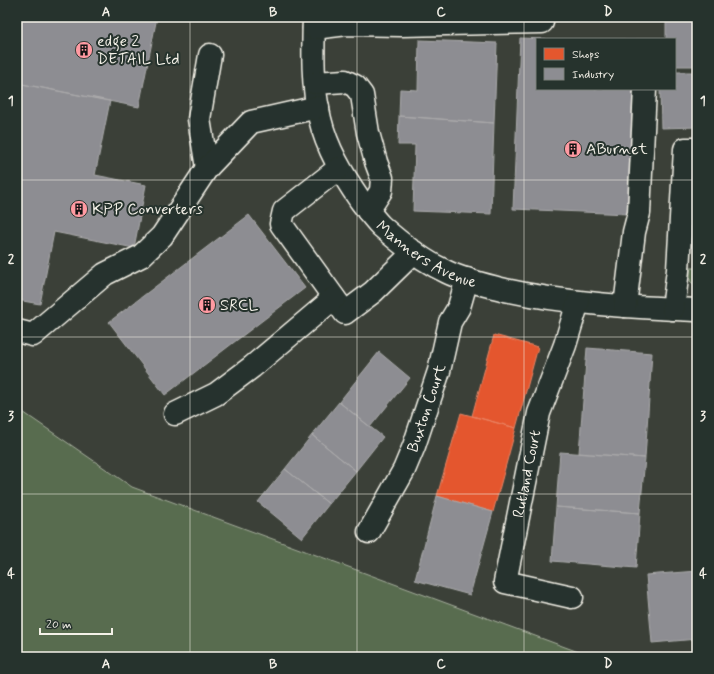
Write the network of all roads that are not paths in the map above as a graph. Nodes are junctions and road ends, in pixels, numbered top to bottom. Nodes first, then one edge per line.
1 (542, 17) edge
2 (314, 23) edge
3 (210, 55) dead end
4 (315, 83) junction
5 (645, 90) edge
6 (318, 107) junction
7 (697, 148) edge
8 (207, 168) junction
9 (339, 168) junction
10 (368, 211) junction
11 (414, 252) junction
12 (467, 279) junction
13 (334, 298) junction
14 (578, 302) junction
15 (625, 306) junction
16 (674, 309) junction
17 (697, 310) edge
18 (17, 331) edge
19 (175, 414) dead end
20 (369, 532) dead end
21 (572, 597) dead end

1 - 2 street
2 - 4 street, Manners Avenue
3 - 8 street
4 - 6 street, Manners Avenue
4 - 10 street
5 - 15 street
6 - 8 street
6 - 9 street, Manners Avenue
7 - 16 street
8 - 18 street
9 - 10 street, Manners Avenue
9 - 13 street
10 - 11 street, Manners Avenue
11 - 12 street, Manners Avenue
11 - 13 street
12 - 14 street, Manners Avenue
12 - 20 street, Buxton Court
13 - 19 street
14 - 15 street, Manners Avenue
14 - 21 street, Rutland Court
15 - 16 street, Manners Avenue
16 - 17 street, Manners Avenue

